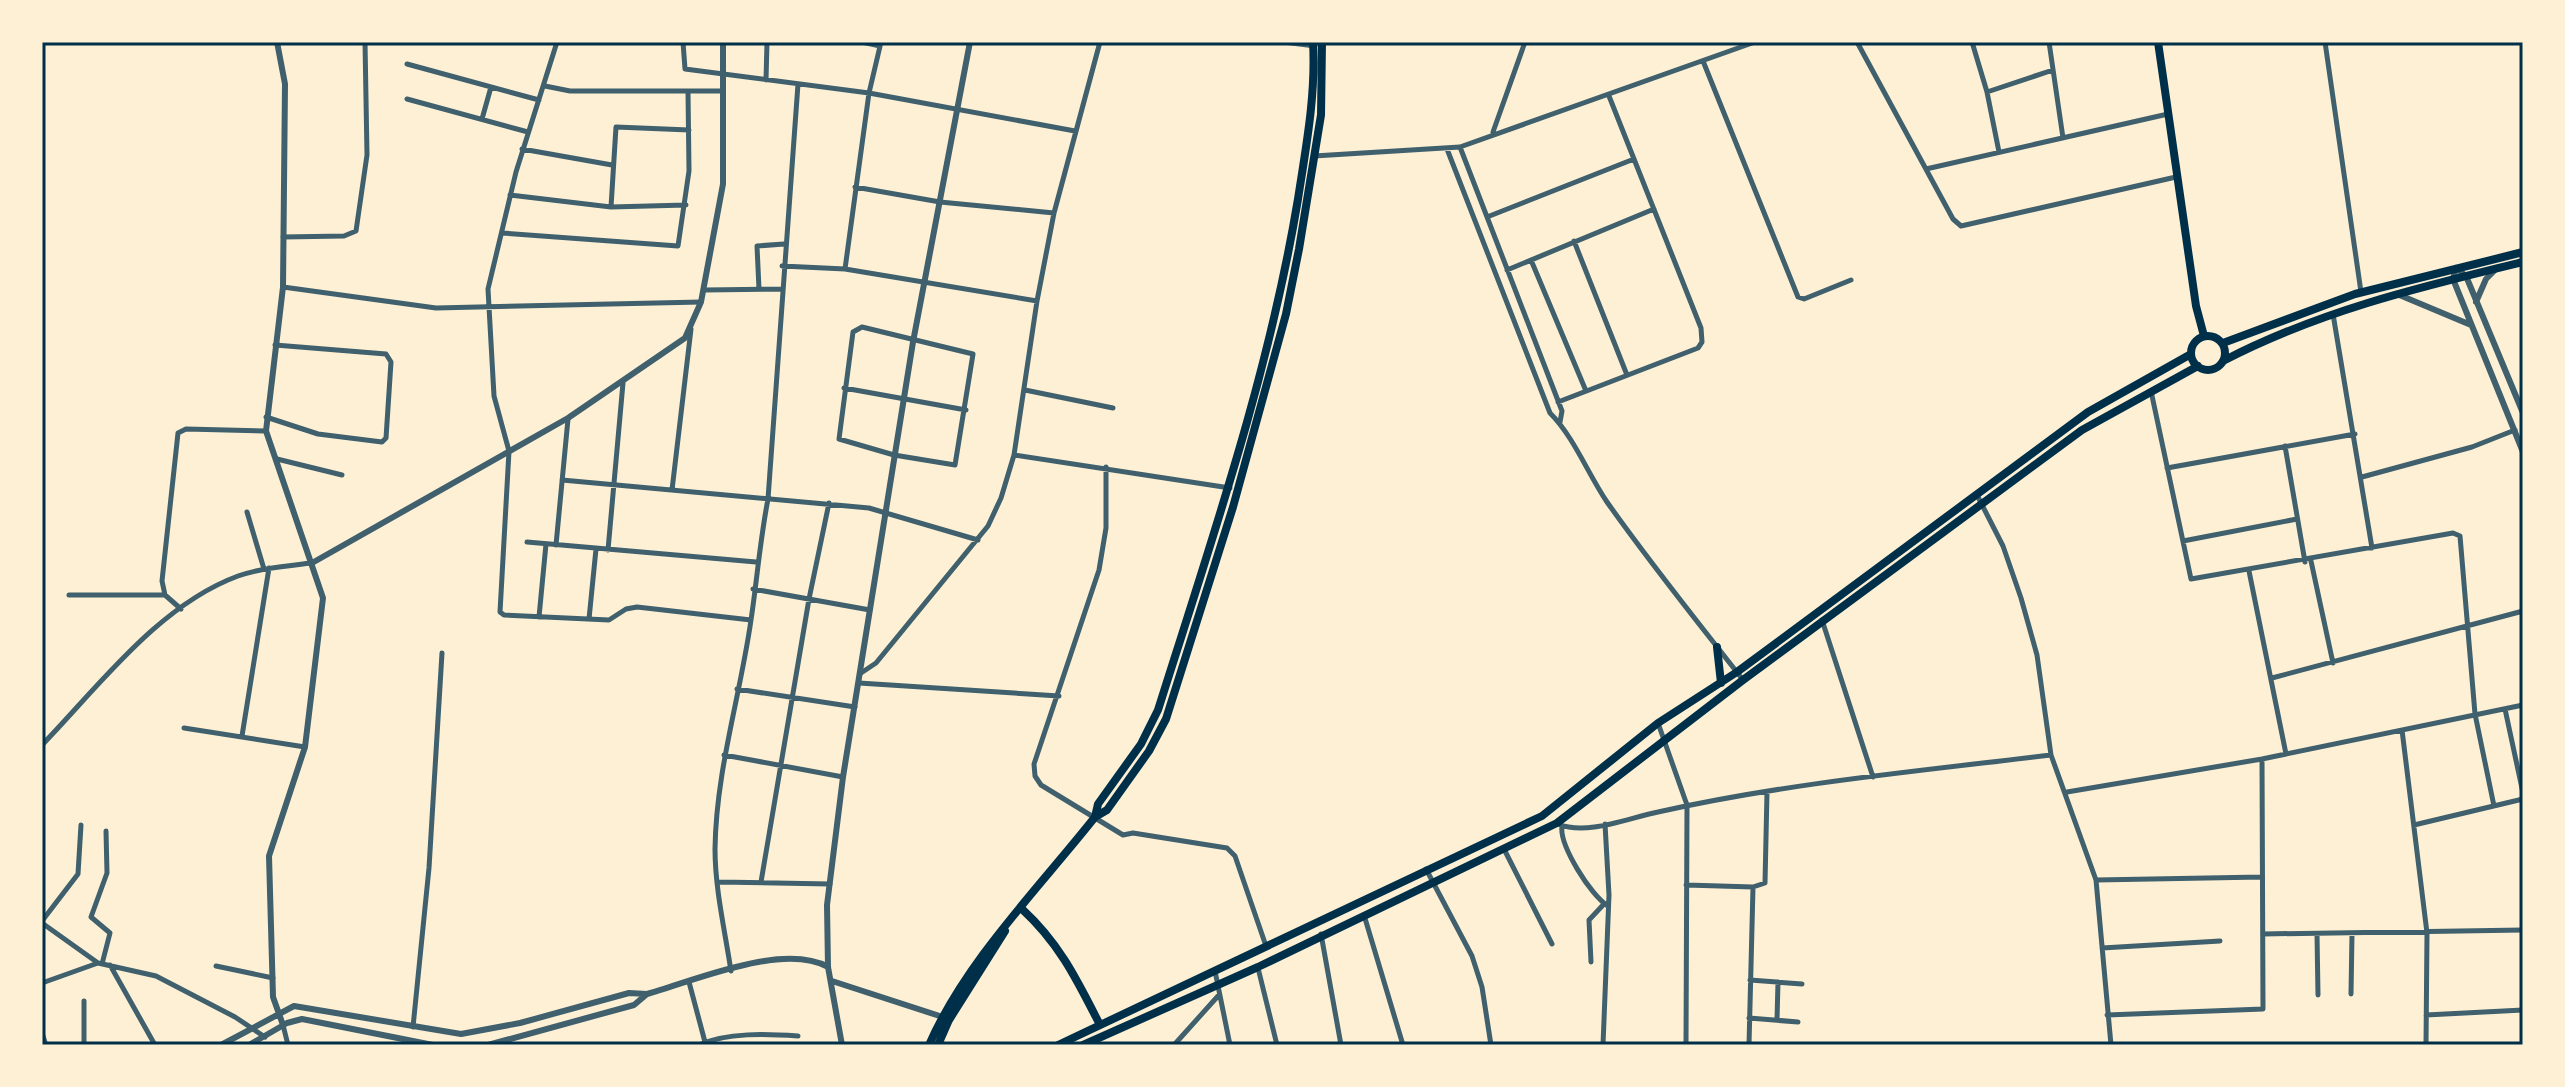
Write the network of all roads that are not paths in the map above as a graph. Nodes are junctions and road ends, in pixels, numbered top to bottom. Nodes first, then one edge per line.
1 (277, 42) edge
2 (365, 42) edge
3 (557, 42) edge
4 (683, 42) edge
5 (723, 42) edge
6 (767, 42) edge
7 (862, 42) edge
8 (970, 42) edge
9 (1100, 42) edge
10 (1284, 42) edge
11 (1525, 42) edge
12 (1755, 42) edge
13 (1857, 42) edge
14 (1972, 42) edge
15 (2049, 42) edge
16 (2158, 42) edge
17 (2325, 42) edge
18 (880, 44) edge
19 (1318, 44) edge
20 (1703, 61) junction
21 (407, 64) dead end
22 (2053, 70) junction
23 (724, 75) junction
24 (766, 80) junction
25 (798, 84) junction
26 (545, 86) junction
27 (491, 87) junction
28 (688, 91) junction
29 (723, 91) junction
30 (1987, 92) junction
31 (869, 93) junction
32 (1609, 96) junction
33 (407, 99) dead end
34 (539, 100) junction
35 (957, 111) junction
36 (2168, 114) junction
37 (482, 119) junction
38 (689, 130) junction
39 (1075, 131) junction
40 (528, 132) junction
41 (1493, 133) junction
42 (2063, 138) junction
43 (1460, 147) junction
44 (522, 149) junction
45 (1447, 149) junction
46 (1999, 152) junction
47 (1309, 156) junction
48 (1634, 159) junction
49 (612, 165) junction
50 (1926, 169) junction
51 (2176, 177) junction
52 (855, 187) junction
53 (510, 195) junction
54 (940, 202) junction
55 (686, 205) junction
56 (611, 207) junction
57 (1654, 209) junction
58 (1054, 213) junction
59 (1487, 217) junction
60 (502, 233) junction
61 (283, 237) junction
62 (1574, 241) junction
63 (784, 244) junction
64 (2523, 252) edge
65 (1531, 260) junction
66 (2523, 262) edge
67 (782, 266) junction
68 (2456, 268) junction
69 (2497, 268) junction
70 (845, 269) junction
71 (1507, 270) junction
72 (2466, 276) junction
73 (2453, 279) junction
74 (1851, 280) dead end
75 (926, 285) junction
76 (283, 287) junction
77 (759, 289) junction
78 (781, 289) junction
79 (704, 290) junction
80 (2361, 292) junction
81 (2395, 294) junction
82 (1037, 301) junction
83 (701, 302) junction
84 (2476, 303) junction
85 (489, 310) junction
86 (2333, 313) junction
87 (2471, 325) junction
88 (691, 329) junction
89 (2204, 336) junction
90 (913, 342) junction
91 (2223, 343) junction
92 (275, 345) junction
93 (2191, 354) junction
94 (2223, 361) junction
95 (2198, 366) junction
96 (1627, 375) junction
97 (623, 383) junction
98 (844, 388) junction
99 (1025, 390) junction
100 (2151, 390) junction
101 (1586, 391) junction
102 (904, 399) junction
103 (1558, 402) junction
104 (1113, 408) dead end
105 (966, 410) junction
106 (2523, 413) edge
107 (266, 417) junction
108 (568, 418) junction
109 (1560, 423) junction
110 (2515, 430) junction
111 (266, 431) junction
112 (2355, 434) junction
113 (2285, 446) junction
114 (509, 451) junction
115 (2523, 452) edge
116 (894, 455) junction
117 (1014, 455) junction
118 (277, 459) junction
119 (1106, 467) junction
120 (2167, 468) junction
121 (342, 475) dead end
122 (2362, 477) junction
123 (562, 480) junction
124 (614, 484) junction
125 (1228, 488) junction
126 (1238, 489) junction
127 (672, 490) junction
128 (768, 499) junction
129 (1980, 499) junction
130 (829, 503) junction
131 (247, 512) dead end
132 (886, 512) junction
133 (2297, 519) junction
134 (978, 540) junction
135 (2183, 541) junction
136 (527, 542) dead end
137 (546, 544) junction
138 (556, 545) junction
139 (2372, 548) junction
140 (596, 549) junction
141 (608, 550) junction
142 (2308, 561) junction
143 (756, 562) junction
144 (312, 563) junction
145 (267, 569) junction
146 (2249, 571) junction
147 (753, 589) junction
148 (69, 595) dead end
149 (165, 595) junction
150 (809, 599) junction
151 (181, 609) junction
152 (871, 610) junction
153 (2523, 611) edge
154 (539, 617) junction
155 (1820, 617) junction
156 (589, 619) junction
157 (751, 620) junction
158 (2469, 627) junction
159 (1717, 647) junction
160 (442, 653) dead end
161 (2333, 663) junction
162 (861, 673) junction
163 (1740, 676) junction
164 (2272, 678) junction
165 (859, 683) junction
166 (1721, 683) junction
167 (737, 689) junction
168 (1059, 696) junction
169 (791, 697) junction
170 (2523, 705) edge
171 (855, 707) junction
172 (2505, 709) junction
173 (2475, 714) junction
174 (1658, 723) junction
175 (184, 728) dead end
176 (2402, 730) junction
177 (242, 736) junction
178 (1664, 741) junction
179 (42, 745) edge
180 (305, 747) junction
181 (2286, 754) junction
182 (724, 755) junction
183 (2051, 755) junction
184 (2262, 759) junction
185 (779, 764) junction
186 (843, 777) junction
187 (1873, 777) junction
188 (1767, 792) junction
189 (2067, 792) junction
190 (2523, 796) edge
191 (1687, 805) junction
192 (2494, 806) junction
193 (1095, 817) junction
194 (1560, 824) junction
195 (1605, 824) junction
196 (81, 825) dead end
197 (2414, 825) junction
198 (106, 831) dead end
199 (1468, 851) junction
200 (1505, 851) junction
201 (1472, 863) junction
202 (1426, 869) junction
203 (2262, 877) junction
204 (2096, 880) junction
205 (1431, 881) junction
206 (719, 882) junction
207 (761, 882) junction
208 (830, 884) junction
209 (1686, 885) junction
210 (1753, 887) junction
211 (1383, 889) junction
212 (1388, 902) junction
213 (1606, 905) junction
214 (1022, 909) junction
215 (1364, 914) junction
216 (42, 922) edge
217 (2523, 930) edge
218 (1321, 933) junction
219 (2427, 933) junction
220 (2263, 934) junction
221 (2317, 934) junction
222 (2352, 934) junction
223 (2220, 941) dead end
224 (1552, 944) dead end
225 (1266, 946) junction
226 (2102, 948) junction
227 (1591, 962) dead end
228 (100, 964) junction
229 (110, 965) junction
230 (216, 966) dead end
231 (828, 967) junction
232 (1258, 967) junction
233 (1215, 970) junction
234 (731, 971) junction
235 (274, 978) junction
236 (1750, 980) junction
237 (831, 981) junction
238 (689, 982) junction
239 (1778, 982) junction
240 (42, 983) edge
241 (1802, 984) dead end
242 (1217, 991) junction
243 (647, 994) junction
244 (2351, 994) dead end
245 (2318, 995) dead end
246 (84, 1001) dead end
247 (2523, 1010) edge
248 (276, 1015) junction
249 (2107, 1015) junction
250 (2426, 1015) junction
251 (946, 1018) junction
252 (1749, 1018) junction
253 (1777, 1020) junction
254 (1798, 1022) dead end
255 (283, 1025) junction
256 (1100, 1025) junction
257 (253, 1027) junction
258 (413, 1029) junction
259 (42, 1033) edge
260 (798, 1036) dead end
261 (265, 1037) junction
262 (45, 1042) dead end
263 (1099, 1042) edge
264 (702, 1044) edge
265 (84, 1045) edge
266 (155, 1045) edge
267 (221, 1045) edge
268 (249, 1045) edge
269 (288, 1045) edge
270 (426, 1045) edge
271 (433, 1045) edge
272 (488, 1045) edge
273 (842, 1045) edge
274 (929, 1045) edge
275 (938, 1045) edge
276 (1058, 1045) edge
277 (1083, 1045) edge
278 (1174, 1045) edge
279 (1230, 1045) edge
280 (1277, 1045) edge
281 (1341, 1045) edge
282 (1403, 1045) edge
283 (1491, 1045) edge
284 (1603, 1045) edge
285 (1686, 1045) edge
286 (1749, 1045) edge
287 (2111, 1045) edge
288 (2426, 1045) edge

1 - 61 street
2 - 61 street
3 - 26 street
4 - 23 street
5 - 23 street
6 - 24 street
7 - 18 street
8 - 35 street
9 - 39 street
10 - 19 street
11 - 41 street
12 - 20 street
13 - 50 street
14 - 30 street
15 - 22 street
16 - 36 main road
17 - 80 street
18 - 31 street
19 - 47 main road
20 - 32 street
20 - 74 street
21 - 27 street
22 - 30 street
22 - 42 street
23 - 24 street
23 - 29 street
24 - 25 street
25 - 31 street
25 - 63 street
26 - 28 street
26 - 34 street
27 - 34 street
27 - 37 street
28 - 29 street
28 - 38 street
29 - 79 street
30 - 46 street
31 - 35 street
31 - 52 street
32 - 41 street
32 - 48 street
33 - 37 street
34 - 40 street
35 - 39 street
35 - 54 street
36 - 42 street
36 - 51 main road
37 - 40 street
38 - 49 street
38 - 55 street
39 - 58 street
40 - 44 street
41 - 43 street
42 - 46 street
43 - 45 street
43 - 59 street
44 - 49 street
44 - 53 street
45 - 47 street
45 - 109 street
46 - 50 street
47 - 125 main road
47 - 126 main road
48 - 57 street
48 - 59 street
49 - 56 street
50 - 51 street
51 - 89 main road
52 - 54 street
52 - 70 street
53 - 56 street
53 - 60 street
54 - 58 street
54 - 75 street
55 - 56 street
55 - 60 street
57 - 62 street
57 - 96 street
58 - 82 street
59 - 71 street
60 - 85 street
61 - 76 street
62 - 65 street
62 - 96 street
63 - 67 street
63 - 77 street
64 - 68 main road
65 - 71 street
65 - 101 street
66 - 69 main road
67 - 70 street
67 - 78 street
68 - 72 street
68 - 73 street
68 - 80 main road
69 - 72 main road
69 - 84 street
70 - 75 street
71 - 103 street
72 - 73 main road
72 - 84 street
73 - 81 main road
73 - 87 street
75 - 82 street
75 - 90 street
76 - 85 street
76 - 92 street
77 - 78 street
77 - 79 street
78 - 128 street
79 - 83 street
80 - 91 main road
81 - 86 main road
81 - 87 street
82 - 99 street
83 - 85 street
83 - 88 street
84 - 106 street
85 - 114 street
86 - 94 main road
86 - 112 street
87 - 110 street
88 - 97 street
88 - 127 street
89 - 91 main road
89 - 93 main road
90 - 98 street
90 - 102 street
90 - 105 street
91 - 94 main road
92 - 107 street
92 - 107 street
93 - 95 main road
93 - 129 main road
94 - 95 main road
95 - 100 main road
96 - 101 street
97 - 108 street
97 - 124 street
98 - 102 street
98 - 116 street
99 - 104 street
99 - 117 street
100 - 120 street
100 - 129 main road
101 - 103 street
102 - 105 street
102 - 116 street
103 - 109 street
105 - 116 street
107 - 111 street
108 - 114 street
108 - 123 street
109 - 159 street
110 - 115 street
110 - 122 street
111 - 118 street
111 - 149 street
112 - 113 street
112 - 122 street
113 - 120 street
113 - 133 street
114 - 144 street
114 - 154 street
116 - 132 street
117 - 119 street
117 - 134 street
118 - 121 street
118 - 144 street
119 - 125 street
119 - 168 street
120 - 135 street
122 - 139 street
123 - 124 street
123 - 138 street
124 - 127 street
124 - 141 street
125 - 126 street
125 - 193 main road
126 - 193 main road
127 - 128 street
128 - 130 street
128 - 143 street
129 - 155 main road
129 - 183 street
130 - 132 street
130 - 150 street
131 - 145 street
132 - 134 street
132 - 152 street
133 - 135 street
133 - 142 street
134 - 162 street
135 - 146 street
136 - 137 street
137 - 138 street
137 - 154 street
138 - 140 street
139 - 142 street
139 - 158 street
140 - 141 street
140 - 156 street
141 - 143 street
142 - 146 street
142 - 161 street
143 - 147 street
144 - 145 street
144 - 180 street
145 - 151 street
145 - 177 street
146 - 164 street
147 - 150 street
147 - 157 street
148 - 149 street
149 - 151 street
150 - 152 street
150 - 169 street
151 - 179 street
152 - 162 street
153 - 158 street
154 - 156 street
155 - 163 main road
155 - 187 street
156 - 157 street
157 - 167 street
158 - 161 street
158 - 173 street
159 - 163 street
159 - 166 main road
160 - 258 street
161 - 164 street
162 - 165 street
163 - 166 main road
163 - 178 main road
164 - 181 street
165 - 168 street
165 - 171 street
166 - 174 main road
167 - 169 street
167 - 182 street
168 - 193 street
169 - 171 street
169 - 185 street
170 - 172 street
171 - 186 street
172 - 173 street
172 - 190 street
173 - 176 street
173 - 192 street
174 - 178 street
174 - 199 main road
175 - 177 street
176 - 181 street
176 - 197 street
177 - 180 street
178 - 191 street
178 - 194 main road
180 - 235 street
181 - 184 street
182 - 185 street
182 - 206 street
183 - 187 street
183 - 189 street
184 - 189 street
184 - 203 street
185 - 186 street
185 - 207 street
186 - 208 street
187 - 188 street
188 - 191 street
188 - 210 street
189 - 204 street
190 - 192 street
191 - 195 street
191 - 209 street
192 - 197 street
193 - 214 main road
193 - 225 street
194 - 195 street
194 - 200 main road
194 - 213 street
195 - 213 street
196 - 216 street
197 - 219 street
198 - 228 street
199 - 201 main road
199 - 202 main road
200 - 201 main road
200 - 224 street
201 - 205 main road
202 - 205 street
202 - 211 main road
203 - 204 street
203 - 220 street
204 - 226 street
205 - 212 main road
205 - 283 street
206 - 207 street
206 - 234 street
207 - 208 street
208 - 231 street
209 - 210 street
209 - 285 street
210 - 236 street
211 - 212 main road
211 - 225 main road
212 - 215 main road
213 - 227 street
213 - 284 street
214 - 251 main road
214 - 256 main road
215 - 218 main road
215 - 282 street
216 - 228 street
217 - 219 street
218 - 232 main road
218 - 281 street
219 - 222 street
219 - 250 street
220 - 221 street
220 - 249 street
221 - 222 street
221 - 245 street
222 - 244 street
223 - 226 street
225 - 233 main road
226 - 249 street
228 - 229 street
228 - 240 street
229 - 257 street
229 - 266 street
230 - 235 street
231 - 234 street
231 - 237 street
232 - 242 main road
232 - 280 street
233 - 242 street
233 - 256 main road
234 - 238 street
235 - 248 street
236 - 239 street
236 - 252 street
237 - 251 street
237 - 273 street
238 - 243 street
238 - 264 street
239 - 241 street
239 - 253 street
242 - 263 main road
242 - 278 street
242 - 279 street
243 - 258 street
243 - 272 street
246 - 265 street
247 - 250 street
248 - 255 street
248 - 257 street
248 - 258 street
249 - 287 street
250 - 288 street
251 - 274 main road
251 - 275 main road
252 - 253 street
252 - 286 street
253 - 254 street
255 - 261 street
255 - 269 street
255 - 270 street
256 - 276 main road
257 - 261 street
257 - 267 street
259 - 262 street
260 - 264 street
261 - 268 street
263 - 277 main road
270 - 271 street

